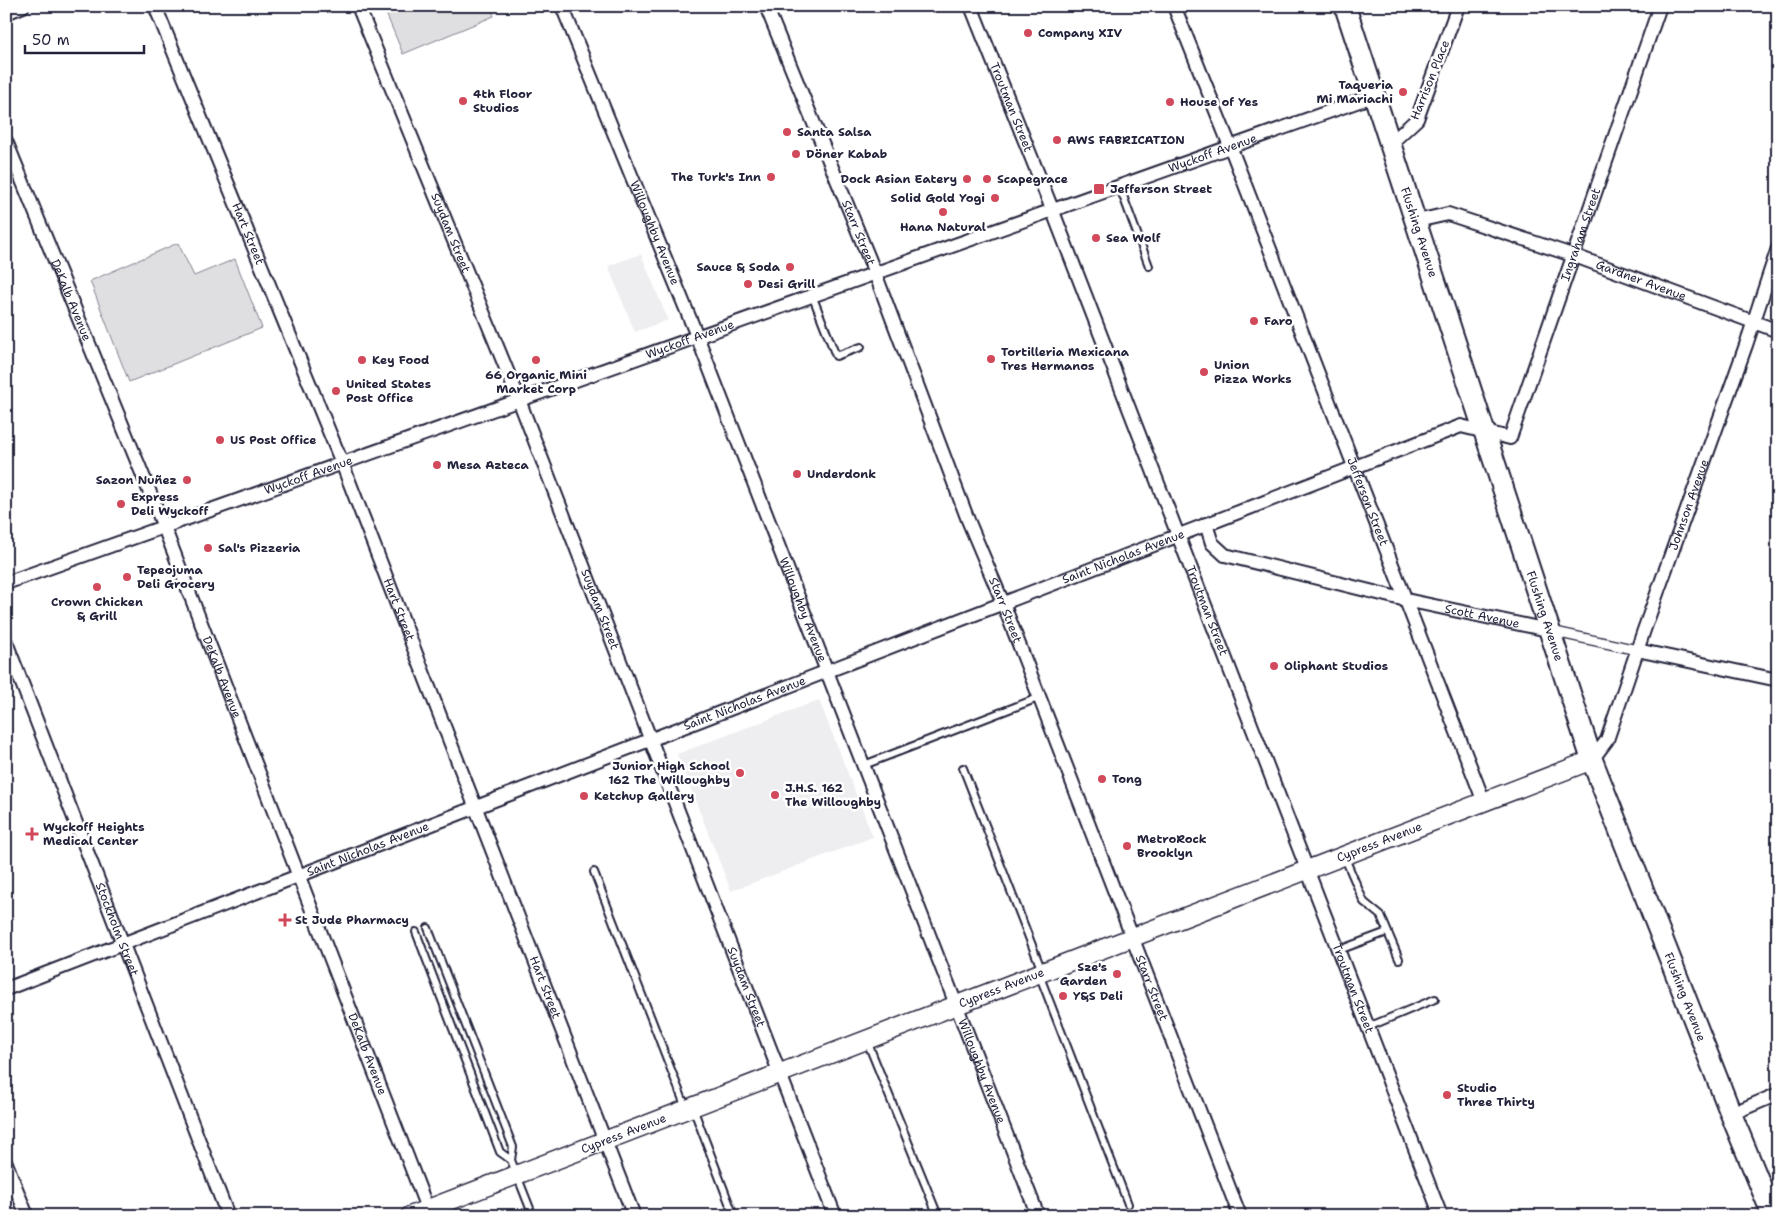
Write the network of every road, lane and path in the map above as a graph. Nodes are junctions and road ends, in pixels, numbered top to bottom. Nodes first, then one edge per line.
1 (22, 6) edge
2 (155, 6) edge
3 (358, 6) edge
4 (562, 6) edge
5 (766, 6) edge
6 (971, 6) edge
7 (1174, 6) edge
8 (1345, 6) edge
9 (1458, 6) edge
10 (1660, 6) edge
11 (6, 13) edge
12 (1373, 96) junction
13 (6, 141) edge
14 (1389, 145) junction
15 (1230, 146) junction
16 (1119, 185) junction
17 (1052, 209) junction
18 (1417, 221) junction
19 (1778, 248) edge
20 (1574, 256) junction
21 (1149, 266) dead end
22 (875, 273) junction
23 (812, 295) junction
24 (1753, 320) junction
25 (1778, 331) edge
26 (697, 336) junction
27 (861, 346) dead end
28 (519, 400) junction
29 (1486, 432) junction
30 (342, 463) junction
31 (1355, 467) junction
32 (1206, 524) junction
33 (164, 527) junction
34 (1179, 535) junction
35 (6, 583) edge
36 (1406, 600) junction
37 (1003, 603) junction
38 (1548, 630) junction
39 (6, 642) edge
40 (1637, 650) junction
41 (827, 671) junction
42 (1778, 680) edge
43 (1038, 698) junction
44 (651, 739) junction
45 (1592, 760) junction
46 (864, 765) junction
47 (963, 768) dead end
48 (1484, 802) junction
49 (475, 807) junction
50 (1344, 856) junction
51 (1308, 870) junction
52 (594, 872) dead end
53 (299, 875) junction
54 (428, 928) dead end
55 (416, 932) dead end
56 (1387, 932) junction
57 (1131, 938) junction
58 (123, 944) junction
59 (1339, 950) junction
60 (1398, 959) dead end
61 (1040, 973) junction
62 (6, 989) edge
63 (1435, 1000) dead end
64 (957, 1006) junction
65 (1368, 1027) junction
66 (867, 1040) junction
67 (782, 1074) junction
68 (1778, 1094) edge
69 (690, 1109) junction
70 (1731, 1114) junction
71 (604, 1141) junction
72 (6, 1163) edge
73 (514, 1167) junction
74 (1128, 1204) dead end
75 (429, 1213) edge
76 (1771, 1215) edge
77 (27, 1216) edge
78 (228, 1216) edge
79 (410, 1216) edge
80 (533, 1216) edge
81 (634, 1216) edge
82 (734, 1216) edge
83 (835, 1216) edge
84 (938, 1216) edge
85 (1038, 1216) edge
86 (1240, 1216) edge
87 (1441, 1216) edge

1 - 11 street
2 - 30 street, Hart Street
3 - 28 street, Suydam Street
4 - 26 street, Willoughby Avenue
5 - 22 street, Starr Street
6 - 17 street, Troutman Street
7 - 15 street, Jefferson Street
8 - 12 main road, Flushing Avenue
9 - 14 street, Harrison Place
10 - 20 street, Ingraham Street
12 - 14 main road, Flushing Avenue
12 - 15 street, Wyckoff Avenue
13 - 33 street, DeKalb Avenue
14 - 18 main road, Flushing Avenue
15 - 16 street, Wyckoff Avenue
15 - 31 street, Jefferson Street
16 - 17 street, Wyckoff Avenue
16 - 21 lane
17 - 22 street, Wyckoff Avenue
17 - 34 street, Troutman Street
18 - 20 street, Gardner Avenue
18 - 29 main road, Flushing Avenue
19 - 24 street, Johnson Avenue
20 - 24 street, Gardner Avenue
20 - 29 street, Ingraham Street
22 - 23 street, Wyckoff Avenue
22 - 37 street, Starr Street
23 - 26 street, Wyckoff Avenue
23 - 27 lane
24 - 25 street, Gardner Avenue
24 - 40 street, Johnson Avenue
26 - 28 street, Wyckoff Avenue
26 - 41 street, Willoughby Avenue
28 - 30 street, Wyckoff Avenue
28 - 44 street, Suydam Street
29 - 31 street, Saint Nicholas Avenue
29 - 38 main road, Flushing Avenue
30 - 33 street, Wyckoff Avenue
30 - 49 street, Hart Street
31 - 32 street, Saint Nicholas Avenue
31 - 36 street, Jefferson Street
32 - 34 street, Saint Nicholas Avenue
32 - 36 street, Scott Avenue
33 - 35 street, Wyckoff Avenue
33 - 53 street, DeKalb Avenue
34 - 37 street, Saint Nicholas Avenue
34 - 51 street, Troutman Street
36 - 38 street, Scott Avenue
36 - 48 street, Jefferson Street
37 - 41 street, Saint Nicholas Avenue
37 - 43 street, Starr Street
38 - 40 street, Scott Avenue
38 - 45 main road, Flushing Avenue
39 - 58 street, Stockholm Street
40 - 42 street, Scott Avenue
40 - 45 street, Johnson Avenue
41 - 44 street, Saint Nicholas Avenue
41 - 46 street, Willoughby Avenue
43 - 46 lane
43 - 57 street, Starr Street
44 - 49 street, Saint Nicholas Avenue
44 - 67 street, Suydam Street
45 - 48 main road, Cypress Avenue
45 - 70 main road, Flushing Avenue
46 - 64 street, Willoughby Avenue
47 - 61 lane
48 - 50 main road, Cypress Avenue
49 - 53 street, Saint Nicholas Avenue
49 - 71 street, Hart Street
50 - 51 main road, Cypress Avenue
50 - 56 lane
51 - 57 main road, Cypress Avenue
51 - 59 street, Troutman Street
52 - 69 lane
53 - 58 street, Saint Nicholas Avenue
53 - 75 street, DeKalb Avenue
54 - 73 lane
55 - 73 lane
56 - 59 lane
56 - 60 lane
57 - 61 main road, Cypress Avenue
57 - 86 street, Starr Street
58 - 62 street, Saint Nicholas Avenue
58 - 78 street, Stockholm Street
59 - 65 street, Troutman Street
61 - 64 main road, Cypress Avenue
61 - 74 lane
63 - 65 lane
64 - 66 main road, Cypress Avenue
64 - 85 street, Willoughby Avenue
65 - 87 street, Troutman Street
66 - 67 main road, Cypress Avenue
66 - 84 lane
67 - 69 main road, Cypress Avenue
67 - 83 street, Suydam Street
68 - 70 street
69 - 71 main road, Cypress Avenue
69 - 82 lane
70 - 76 main road, Flushing Avenue
71 - 73 main road, Cypress Avenue
71 - 81 street, Hart Street
72 - 77 street
73 - 75 main road, Cypress Avenue
73 - 80 lane
75 - 79 main road, Cypress Avenue

